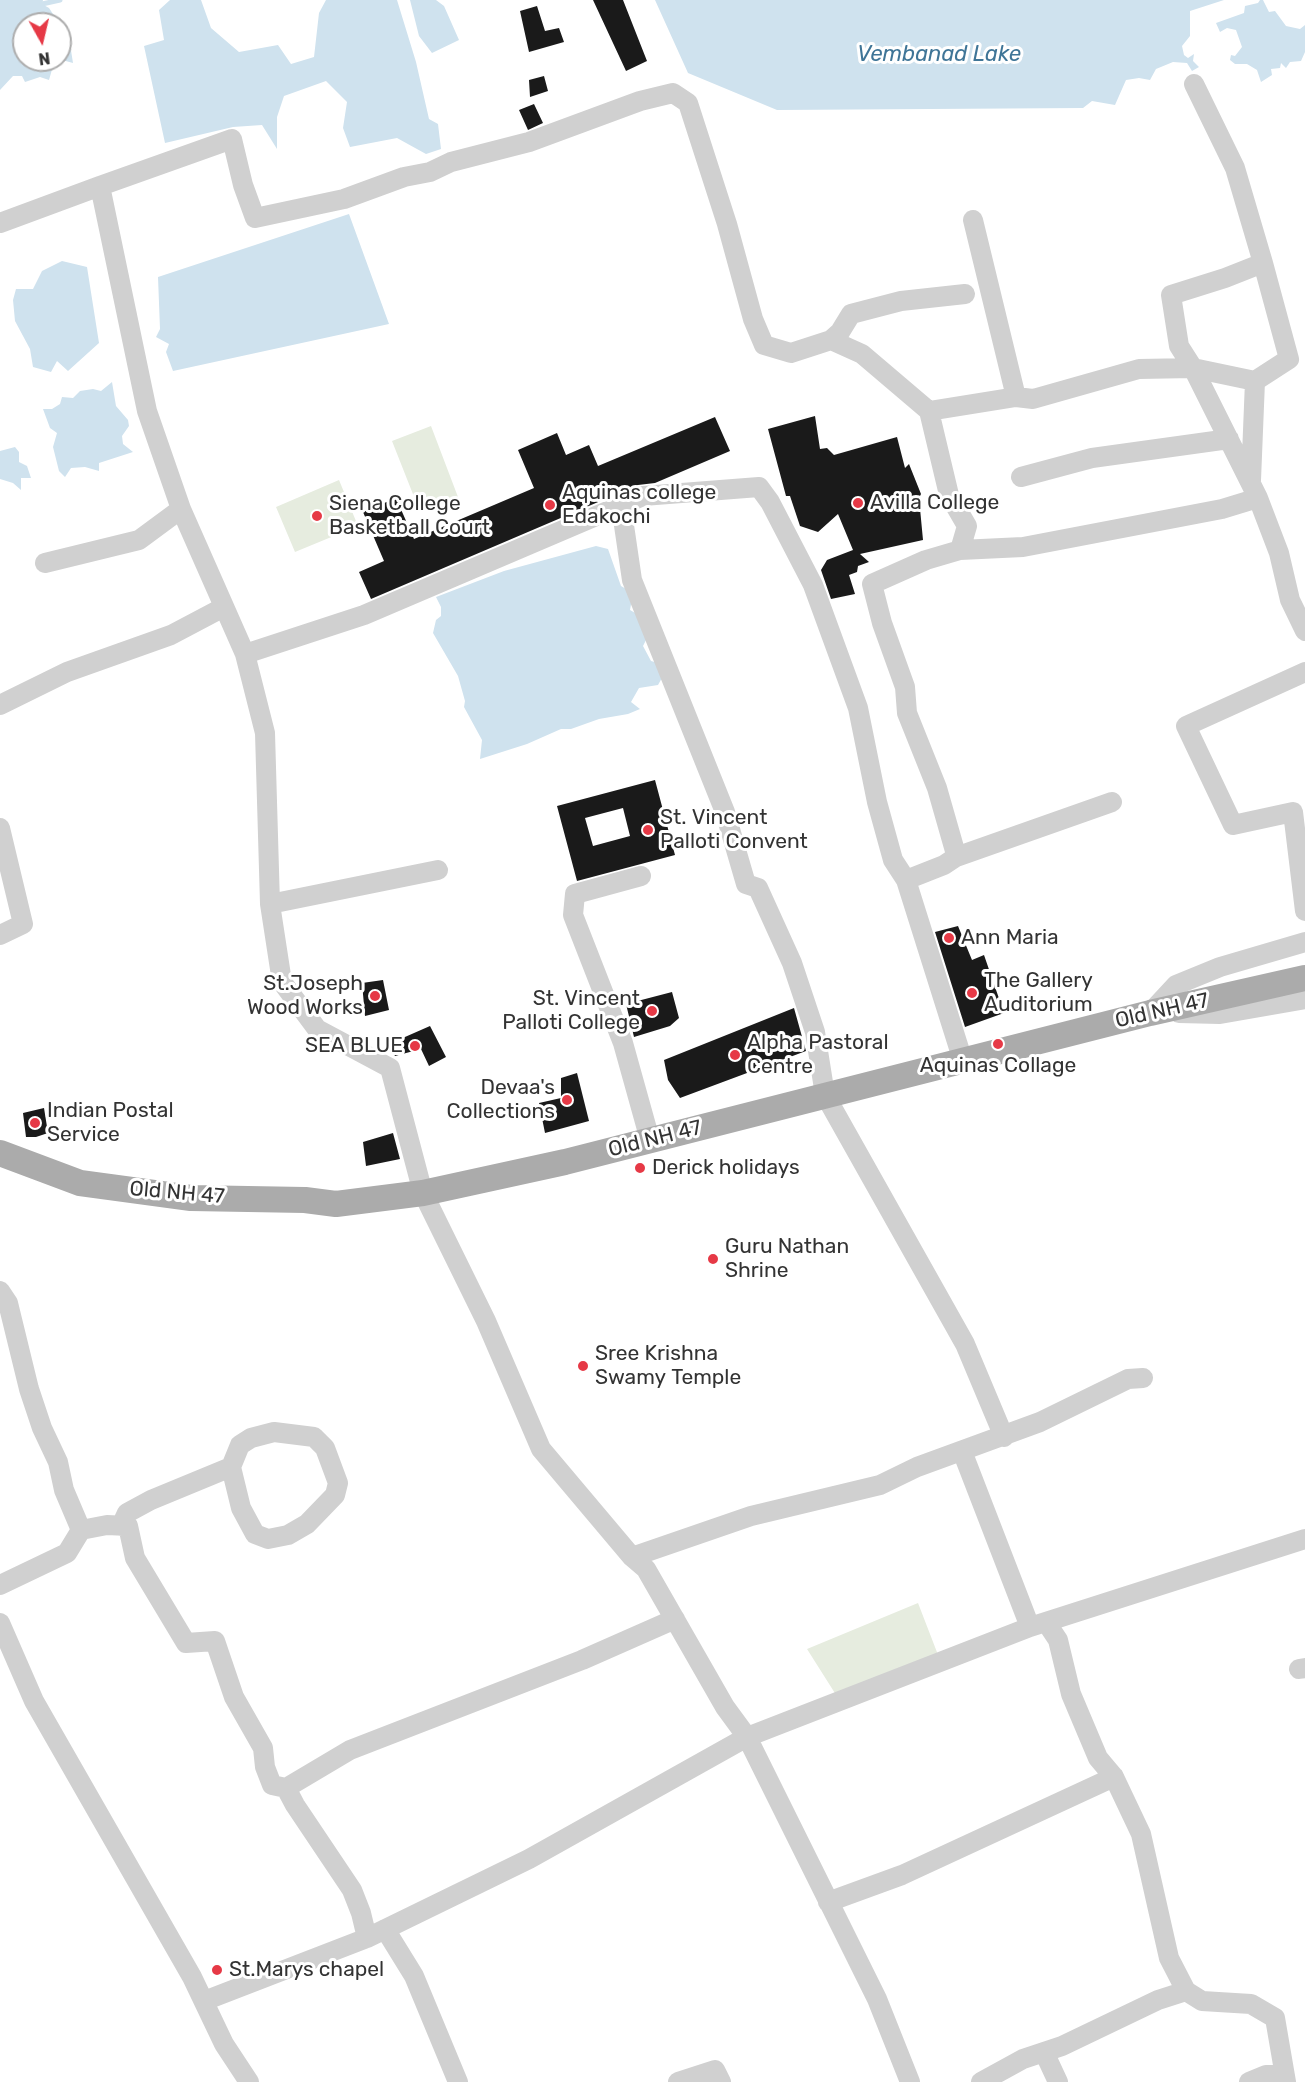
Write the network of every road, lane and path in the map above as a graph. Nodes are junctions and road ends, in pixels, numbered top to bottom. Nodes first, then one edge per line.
1 (1194, 84) dead end
2 (100, 186) junction
3 (973, 220) dead end
4 (0, 223) edge
5 (1263, 263) junction
6 (965, 294) dead end
7 (831, 340) junction
8 (1193, 369) junction
9 (1255, 381) junction
10 (1016, 397) junction
11 (929, 411) junction
12 (1229, 439) junction
13 (1021, 477) dead end
14 (1254, 491) junction
15 (621, 505) junction
16 (181, 509) junction
17 (960, 550) junction
18 (45, 563) dead end
19 (224, 607) junction
20 (1305, 631) edge
21 (245, 654) junction
22 (1305, 672) edge
23 (0, 705) edge
24 (1112, 802) dead end
25 (0, 828) edge
26 (956, 857) junction
27 (438, 870) dead end
28 (641, 876) dead end
29 (906, 880) junction
30 (270, 904) junction
31 (1305, 911) edge
32 (0, 935) edge
33 (1305, 942) edge
34 (1305, 978) edge
35 (1305, 999) edge
36 (1150, 1013) junction
37 (963, 1060) junction
38 (825, 1095) junction
39 (650, 1140) junction
40 (0, 1153) edge
41 (423, 1193) junction
42 (0, 1291) edge
43 (1143, 1377) dead end
44 (1004, 1437) junction
45 (962, 1451) junction
46 (231, 1467) junction
47 (121, 1526) junction
48 (81, 1530) junction
49 (1305, 1539) edge
50 (632, 1557) junction
51 (0, 1585) edge
52 (675, 1619) junction
53 (0, 1623) edge
54 (1038, 1624) junction
55 (747, 1737) junction
56 (1114, 1777) junction
57 (286, 1788) junction
58 (828, 1902) junction
59 (385, 1929) junction
60 (367, 1938) junction
61 (1186, 1991) junction
62 (204, 2001) junction
63 (1044, 2052) junction
64 (1286, 2078) edge
65 (249, 2082) edge
66 (458, 2082) edge
67 (678, 2082) edge
68 (721, 2082) edge
69 (910, 2082) edge
70 (981, 2082) edge
71 (1058, 2082) edge
72 (1249, 2082) edge

1 - 5 street
2 - 4 street
2 - 7 street
2 - 16 street
3 - 10 street
5 - 8 street
5 - 9 street
6 - 7 street
7 - 11 street
8 - 9 street
8 - 10 street
8 - 12 street
9 - 14 street
10 - 11 street
11 - 17 street
12 - 13 street
12 - 14 street
14 - 17 street
14 - 20 street
15 - 21 street
15 - 29 street
15 - 38 street
16 - 18 street
16 - 19 street
17 - 26 street
19 - 21 street
19 - 23 street
21 - 30 street
22 - 31 street
24 - 26 street
25 - 32 street
26 - 29 street
27 - 30 street
28 - 39 street
29 - 37 street
30 - 41 street
33 - 36 street
34 - 36 main road, Old NH 47
35 - 36 street
36 - 37 main road, Old NH 47
37 - 38 main road, Old NH 47
38 - 39 main road, Old NH 47
38 - 44 street
39 - 41 main road, Old NH 47
40 - 41 main road, Old NH 47
41 - 50 street
42 - 48 street
43 - 44 street
44 - 45 street
45 - 50 street
45 - 54 street
46 - 46 street
46 - 47 street
47 - 48 street
47 - 57 street
48 - 51 street
49 - 54 street
50 - 52 street
52 - 55 street
52 - 57 street
53 - 62 street
54 - 55 street
54 - 56 street
55 - 58 street
55 - 59 street
56 - 58 street
56 - 61 street
57 - 60 street
58 - 69 street
59 - 60 street
59 - 66 street
60 - 62 street
61 - 63 street
61 - 64 street
62 - 65 street
63 - 70 street
63 - 71 street
64 - 72 street
67 - 68 street

